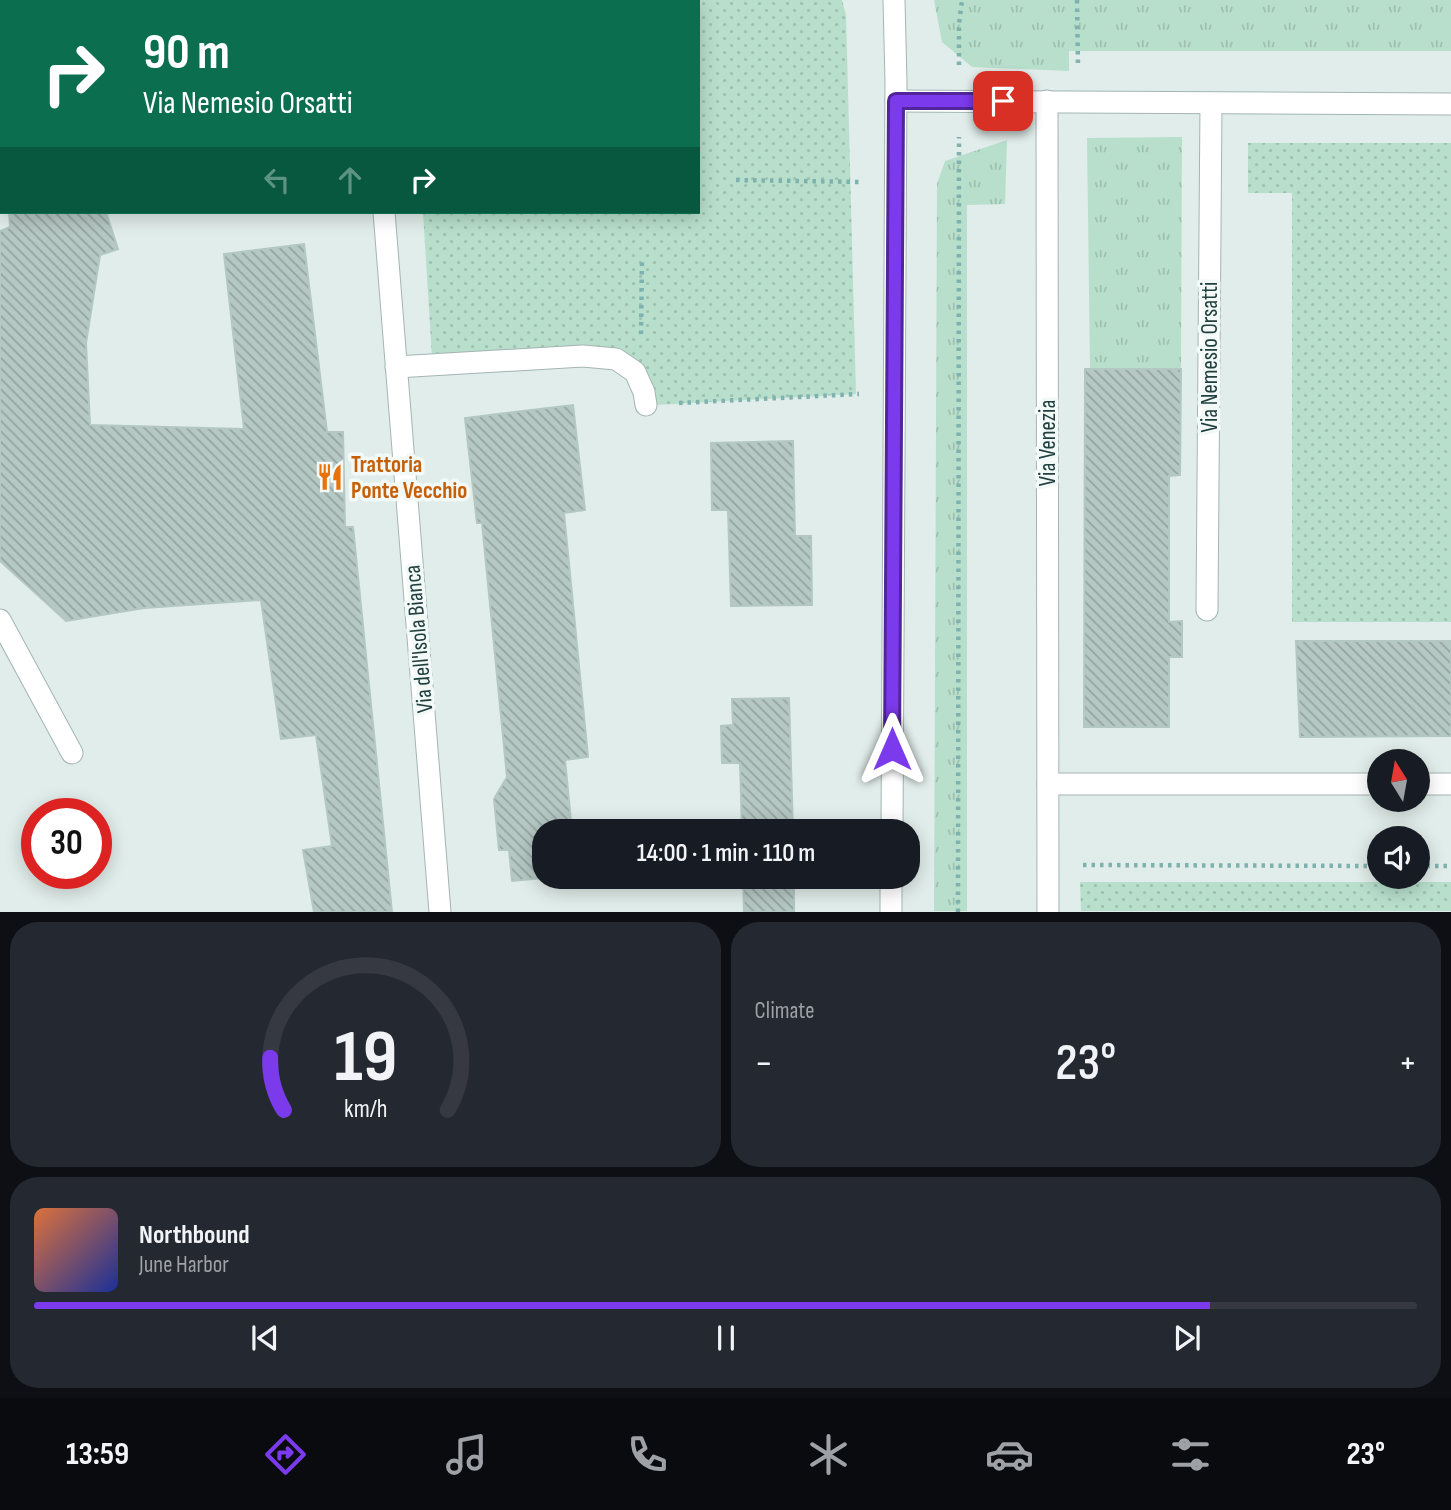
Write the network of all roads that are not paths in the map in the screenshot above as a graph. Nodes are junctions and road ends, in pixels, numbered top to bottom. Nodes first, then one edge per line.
1 (894, 0) edge
2 (896, 101) junction
3 (1047, 102) junction
4 (1211, 103) junction
5 (1451, 104) edge
6 (384, 214) edge
7 (396, 368) junction
8 (646, 405) road end
9 (1207, 610) dead end
10 (0, 620) edge
11 (72, 753) dead end
12 (1048, 784) junction
13 (1367, 784) edge
14 (1430, 784) edge
15 (1451, 784) edge
16 (892, 819) edge
17 (891, 889) edge
18 (440, 912) edge
19 (891, 912) edge
20 (1048, 912) edge

1 - 2 street
2 - 3 street
2 - 16 street
3 - 4 street
3 - 12 street, Via Venezia
4 - 5 street
4 - 9 street, Via Nemesio Orsatti
6 - 7 street, Via dell'Isola Bianca
7 - 8 street
7 - 18 street, Via dell'Isola Bianca
10 - 11 street
12 - 13 street
12 - 20 street, Via Venezia
14 - 15 street
17 - 19 street

